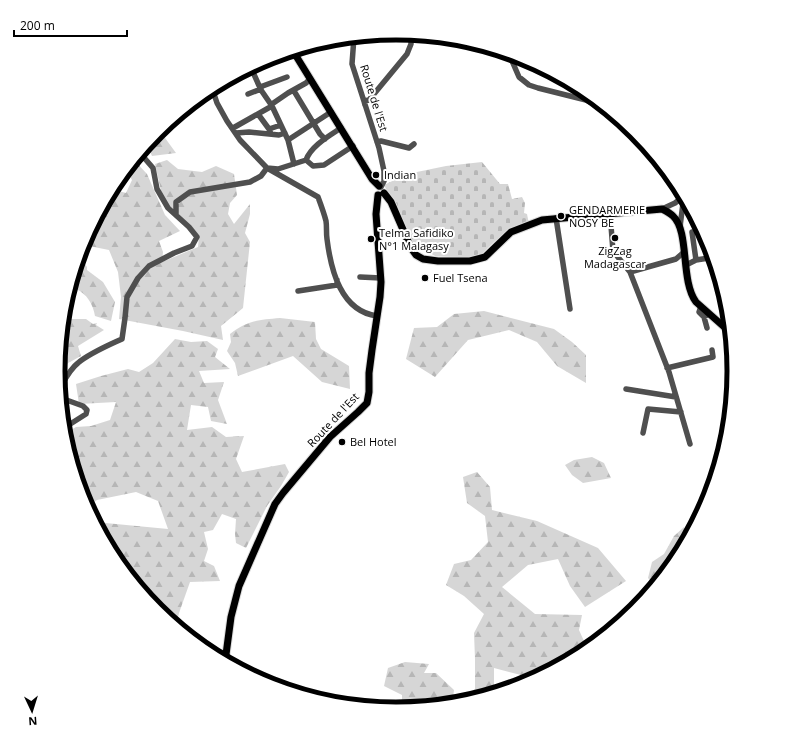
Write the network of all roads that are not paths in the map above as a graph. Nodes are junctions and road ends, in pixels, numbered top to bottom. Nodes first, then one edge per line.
1 (411, 41) edge
2 (354, 43) edge
3 (295, 56) edge
4 (512, 61) edge
5 (252, 73) edge
6 (287, 77) dead end
7 (310, 79) junction
8 (260, 88) junction
9 (294, 91) junction
10 (248, 94) dead end
11 (214, 95) edge
12 (587, 100) edge
13 (272, 106) junction
14 (365, 107) junction
15 (331, 112) junction
16 (258, 114) junction
17 (314, 124) junction
18 (281, 125) junction
19 (341, 128) junction
20 (235, 130) junction
21 (270, 131) junction
22 (285, 133) junction
23 (325, 139) junction
24 (288, 140) junction
25 (376, 142) junction
26 (414, 144) dead end
27 (353, 146) junction
28 (144, 157) edge
29 (306, 160) junction
30 (294, 164) junction
31 (267, 168) junction
32 (380, 191) junction
33 (680, 199) edge
34 (683, 204) edge
35 (662, 209) junction
36 (610, 213) junction
37 (176, 214) junction
38 (556, 218) junction
39 (680, 227) junction
40 (697, 232) edge
41 (684, 252) junction
42 (708, 258) edge
43 (696, 260) junction
44 (686, 265) junction
45 (630, 272) junction
46 (360, 277) dead end
47 (336, 278) junction
48 (381, 278) junction
49 (298, 291) dead end
50 (570, 309) dead end
51 (707, 315) junction
52 (377, 316) junction
53 (707, 328) dead end
54 (725, 329) edge
55 (712, 350) dead end
56 (667, 368) junction
57 (65, 379) edge
58 (626, 389) dead end
59 (676, 397) junction
60 (67, 400) edge
61 (681, 412) junction
62 (69, 425) edge
63 (643, 432) dead end
64 (690, 444) dead end
65 (226, 656) edge

1 - 14 street
2 - 14 street, Route de l'Est
3 - 7 main road
4 - 12 street
5 - 8 street
6 - 8 street
7 - 9 street
7 - 15 main road
8 - 10 street
8 - 13 street
9 - 13 street
9 - 17 street
11 - 20 street
13 - 16 street
13 - 18 street
14 - 25 street, Route de l'Est
15 - 17 street
15 - 19 main road
16 - 20 street
16 - 21 street
17 - 23 street
17 - 24 street
18 - 21 street
18 - 22 street
19 - 23 street
19 - 27 main road
20 - 21 street
20 - 31 street
21 - 22 street
22 - 24 street
23 - 29 street
24 - 30 street
25 - 26 street
25 - 32 street, Route de l'Est
27 - 29 street
27 - 32 main road
28 - 37 street
29 - 30 street
30 - 31 street
31 - 37 street
31 - 47 street
32 - 38 main road
32 - 48 main road, Route de l'Est
33 - 35 street
34 - 39 street
35 - 36 main road
35 - 39 main road
36 - 38 main road
36 - 45 street
37 - 57 street
38 - 50 street
39 - 41 main road
40 - 43 street
41 - 44 main road
41 - 45 street
42 - 43 street
43 - 44 street
44 - 51 main road
45 - 56 street
46 - 48 street
47 - 49 street
47 - 52 street
48 - 52 main road, Route de l'Est
51 - 53 street
51 - 54 main road
52 - 65 main road, Route de l'Est
55 - 56 street
56 - 59 street
58 - 59 street
59 - 61 street
60 - 62 street
61 - 63 street
61 - 64 street

